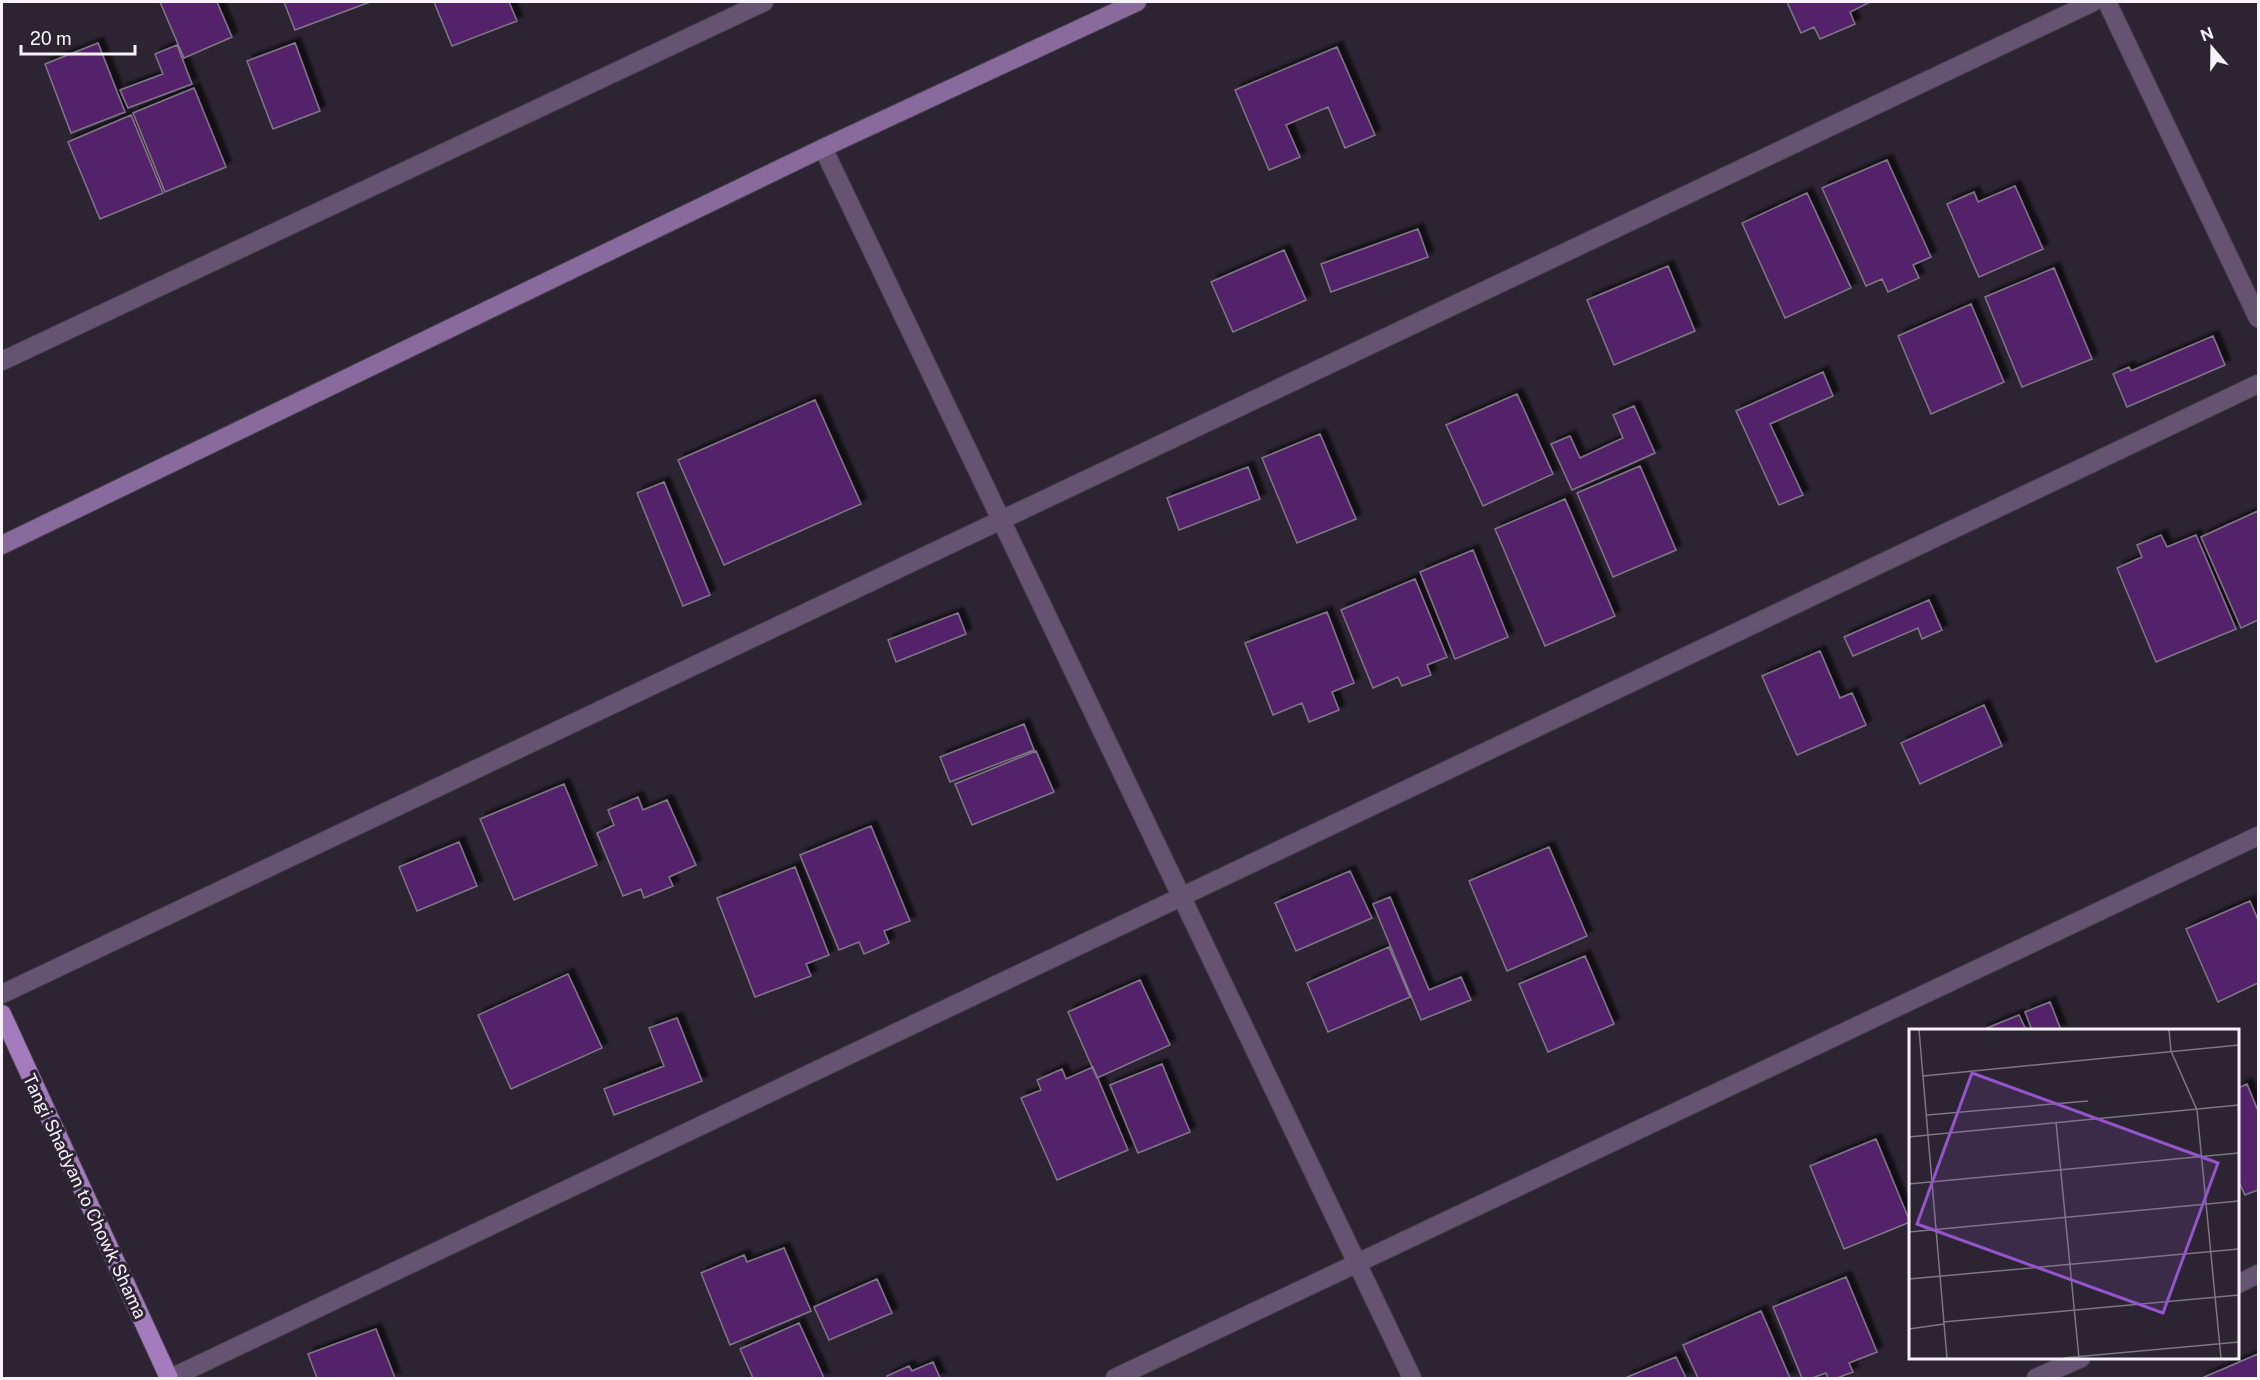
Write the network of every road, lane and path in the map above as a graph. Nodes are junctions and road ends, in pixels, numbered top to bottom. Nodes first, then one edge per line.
1 (764, 2) edge
2 (1137, 2) edge
3 (2093, 2) edge
4 (2107, 2) edge
5 (824, 148) junction
6 (2259, 318) edge
7 (2, 361) edge
8 (2259, 384) edge
9 (1000, 520) junction
10 (2, 545) edge
11 (2259, 836) edge
12 (1181, 897) junction
13 (2, 994) edge
14 (2, 1014) edge
15 (1356, 1264) junction
16 (2259, 1274) edge
17 (2239, 1284) edge
18 (2078, 1359) edge
19 (170, 1378) edge
20 (1115, 1378) edge
21 (1412, 1378) edge
22 (2036, 1378) edge

1 - 7 street
2 - 5 main road
3 - 9 street
4 - 6 street
5 - 9 street
5 - 10 main road
8 - 12 street
9 - 12 street
9 - 13 street
11 - 15 street
12 - 15 street
12 - 19 street
14 - 19 main road, Tangi Shadyan to Chowk Shama
15 - 20 street
15 - 21 street
16 - 17 street
18 - 22 street

